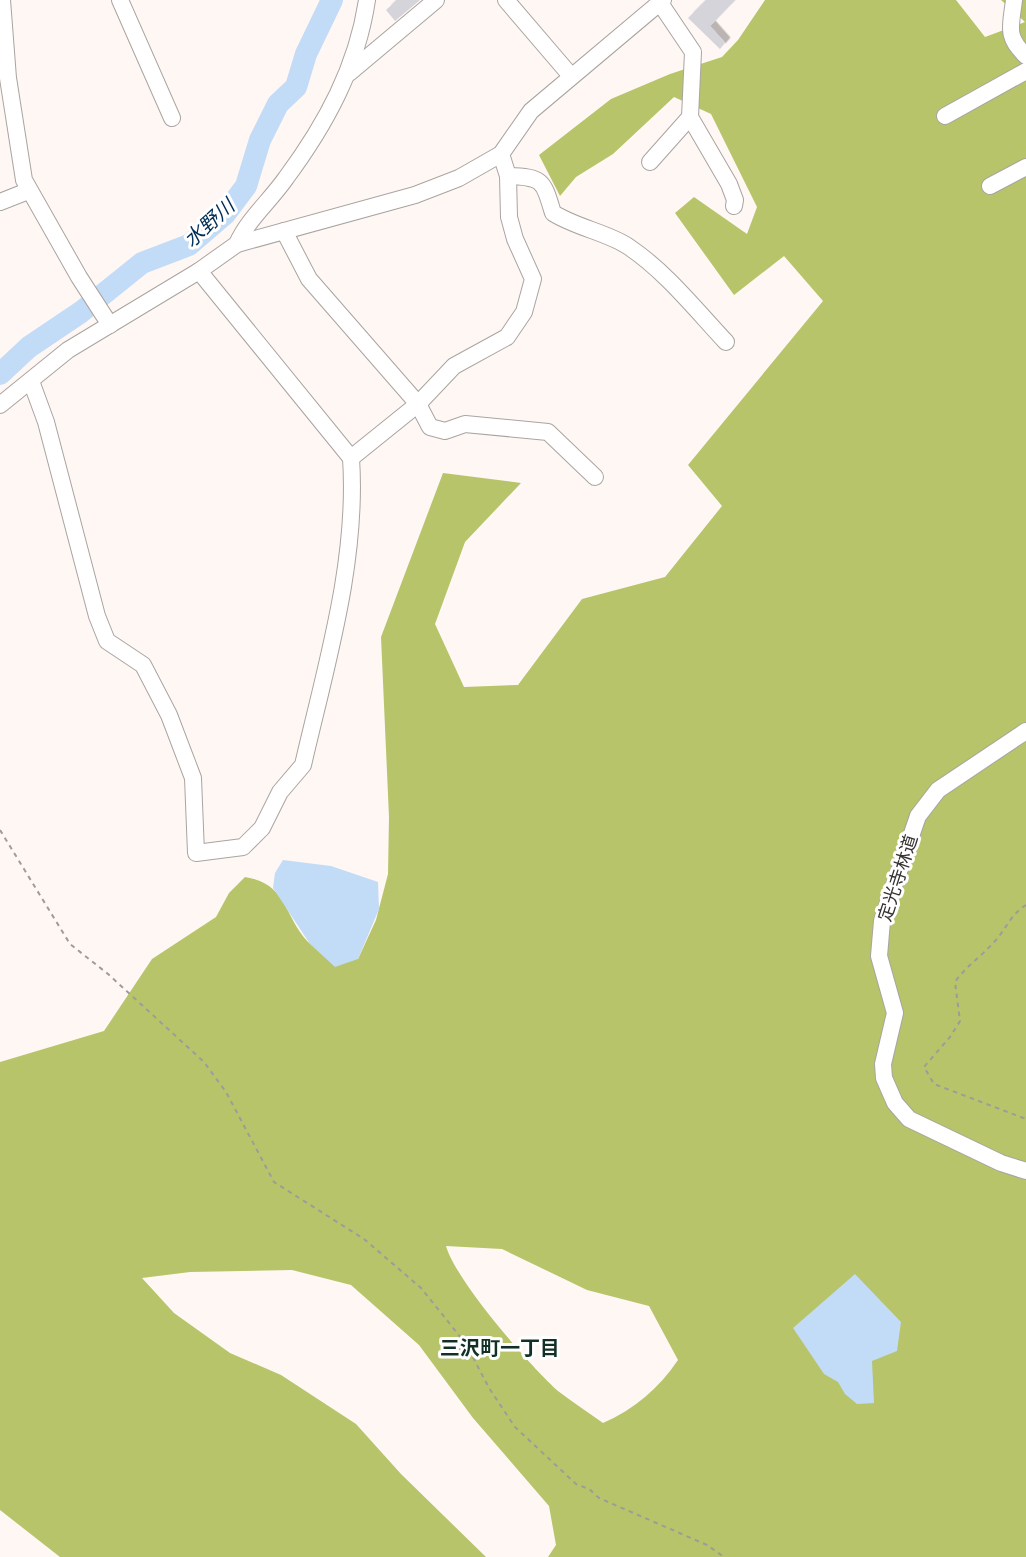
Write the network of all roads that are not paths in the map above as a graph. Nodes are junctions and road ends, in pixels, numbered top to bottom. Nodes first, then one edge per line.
1 (120, 0) edge
2 (367, 0) edge
3 (436, 0) edge
4 (506, 0) edge
5 (1014, 0) edge
6 (3, 2) edge
7 (661, 2) edge
8 (1026, 57) edge
9 (1026, 71) edge
10 (349, 73) junction
11 (571, 76) junction
12 (945, 116) dead end
13 (690, 117) junction
14 (172, 118) dead end
15 (501, 154) junction
16 (650, 162) dead end
17 (1026, 167) edge
18 (508, 176) junction
19 (990, 186) dead end
20 (28, 191) junction
21 (0, 202) edge
22 (734, 206) dead end
23 (284, 231) junction
24 (237, 244) junction
25 (199, 271) junction
26 (108, 321) junction
27 (726, 342) dead end
28 (31, 381) junction
29 (418, 404) junction
30 (0, 405) edge
31 (351, 458) junction
32 (595, 477) dead end
33 (1026, 731) edge
34 (1026, 1171) edge

1 - 14 street
2 - 10 street
3 - 10 street
4 - 11 street
5 - 8 street
6 - 20 street
7 - 11 street
7 - 13 street
9 - 12 street
10 - 24 street
11 - 15 street
13 - 16 street
13 - 22 street
15 - 18 street
15 - 23 street
17 - 19 street
18 - 27 street
18 - 29 street
20 - 21 street
20 - 26 street
23 - 24 street
23 - 29 street
24 - 25 street
25 - 26 street
25 - 31 street
26 - 28 street
28 - 30 street
28 - 31 street
29 - 31 street
29 - 32 street
33 - 34 street, 定光寺林道

